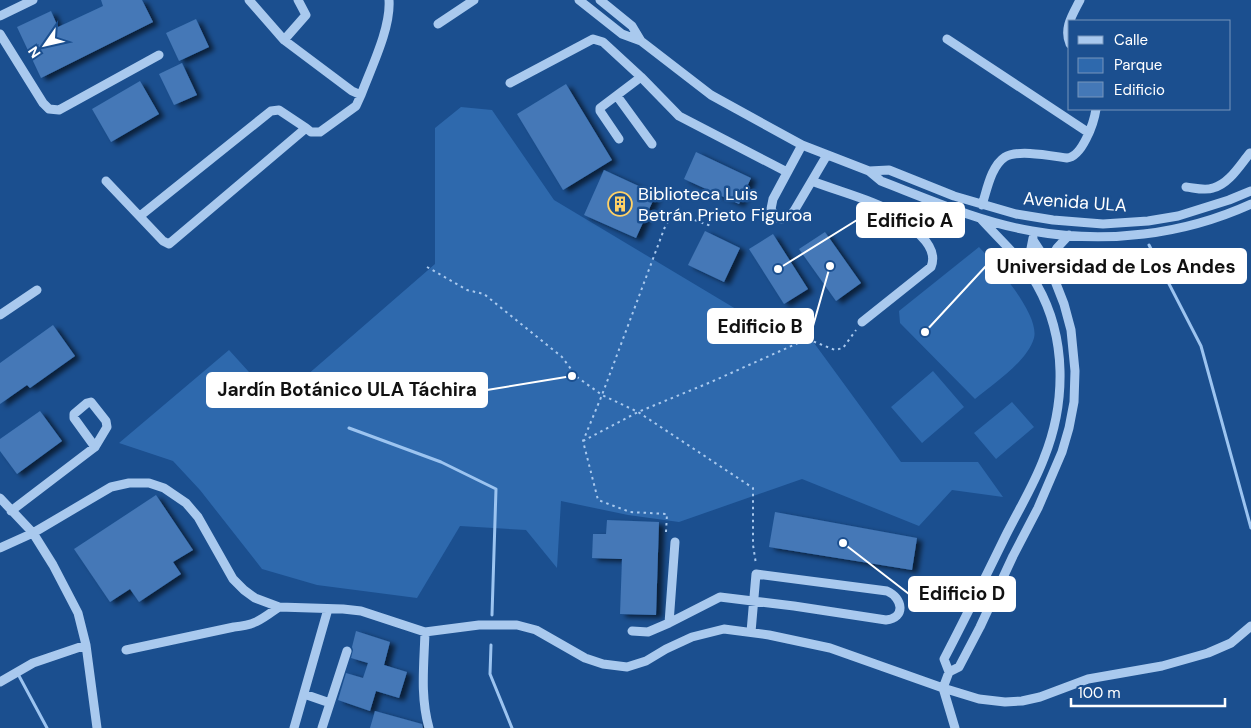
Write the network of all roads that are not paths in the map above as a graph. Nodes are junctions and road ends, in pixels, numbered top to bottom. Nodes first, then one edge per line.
1 (33, 0) edge
2 (249, 0) edge
3 (298, 0) edge
4 (389, 0) edge
5 (474, 0) edge
6 (579, 0) edge
7 (600, 0) edge
8 (1080, 0) edge
9 (0, 16) edge
10 (1070, 20) edge
11 (438, 24) dead end
12 (0, 34) edge
13 (947, 39) dead end
14 (284, 40) junction
15 (641, 41) junction
16 (159, 55) dead end
17 (641, 77) junction
18 (510, 83) dead end
19 (361, 95) junction
20 (617, 96) junction
21 (1096, 110) edge
22 (306, 128) junction
23 (1089, 133) junction
24 (619, 138) dead end
25 (652, 144) dead end
26 (802, 145) junction
27 (1250, 154) edge
28 (827, 155) junction
29 (869, 171) junction
30 (787, 172) junction
31 (106, 181) dead end
32 (812, 181) junction
33 (1186, 187) dead end
34 (1251, 191) edge
35 (1251, 204) edge
36 (982, 205) junction
37 (140, 216) junction
38 (980, 218) junction
39 (1033, 218) junction
40 (1032, 236) junction
41 (1069, 236) junction
42 (1048, 263) junction
43 (1027, 269) junction
44 (37, 290) dead end
45 (0, 315) edge
46 (862, 322) road end
47 (95, 447) junction
48 (0, 498) edge
49 (11, 511) junction
50 (33, 533) junction
51 (675, 542) dead end
52 (0, 548) edge
53 (753, 602) junction
54 (279, 606) junction
55 (328, 609) junction
56 (669, 623) junction
57 (1251, 626) edge
58 (632, 631) dead end
59 (425, 632) junction
60 (750, 632) junction
61 (86, 645) junction
62 (126, 650) dead end
63 (346, 651) dead end
64 (949, 672) junction
65 (0, 682) edge
66 (943, 688) junction
67 (304, 694) junction
68 (330, 703) junction
69 (97, 728) edge
70 (294, 728) edge
71 (322, 728) edge
72 (429, 728) edge
73 (955, 728) edge

1 - 9 street
2 - 14 street
3 - 14 street
4 - 19 street
5 - 11 street
6 - 15 street, Avenida ULA
7 - 15 street, Avenida ULA
8 - 10 street
12 - 16 street
13 - 23 street
14 - 19 street
15 - 26 street, Avenida ULA
17 - 18 street
17 - 20 street
17 - 30 street
19 - 22 street
20 - 24 street
20 - 25 street
21 - 23 street
22 - 37 street
22 - 37 street
23 - 36 street
26 - 28 street, Avenida ULA
26 - 30 street
27 - 33 street
28 - 29 street, Avenida ULA
28 - 32 street
29 - 36 street, Avenida ULA
29 - 38 street, Avenida ULA
30 - 32 street
31 - 37 street
32 - 46 street
34 - 39 street, Avenida ULA
35 - 41 street, Avenida ULA
36 - 39 street, Avenida ULA
38 - 40 street, Avenida ULA
38 - 43 street
39 - 40 street
40 - 41 street, Avenida ULA
40 - 42 street
40 - 43 street
41 - 42 street
42 - 64 street
43 - 64 street
44 - 45 street
47 - 47 street
47 - 49 street
48 - 49 street
49 - 50 street
50 - 52 street
50 - 54 street
50 - 61 street
51 - 56 street
53 - 53 street
53 - 56 street
53 - 60 street
54 - 55 street
54 - 62 street
55 - 59 street
55 - 67 street
56 - 58 street
57 - 66 street
59 - 60 street
59 - 72 street
60 - 66 street
61 - 65 street
61 - 69 street
63 - 68 street
64 - 66 street
66 - 73 street
67 - 68 street
67 - 70 street
68 - 71 street

